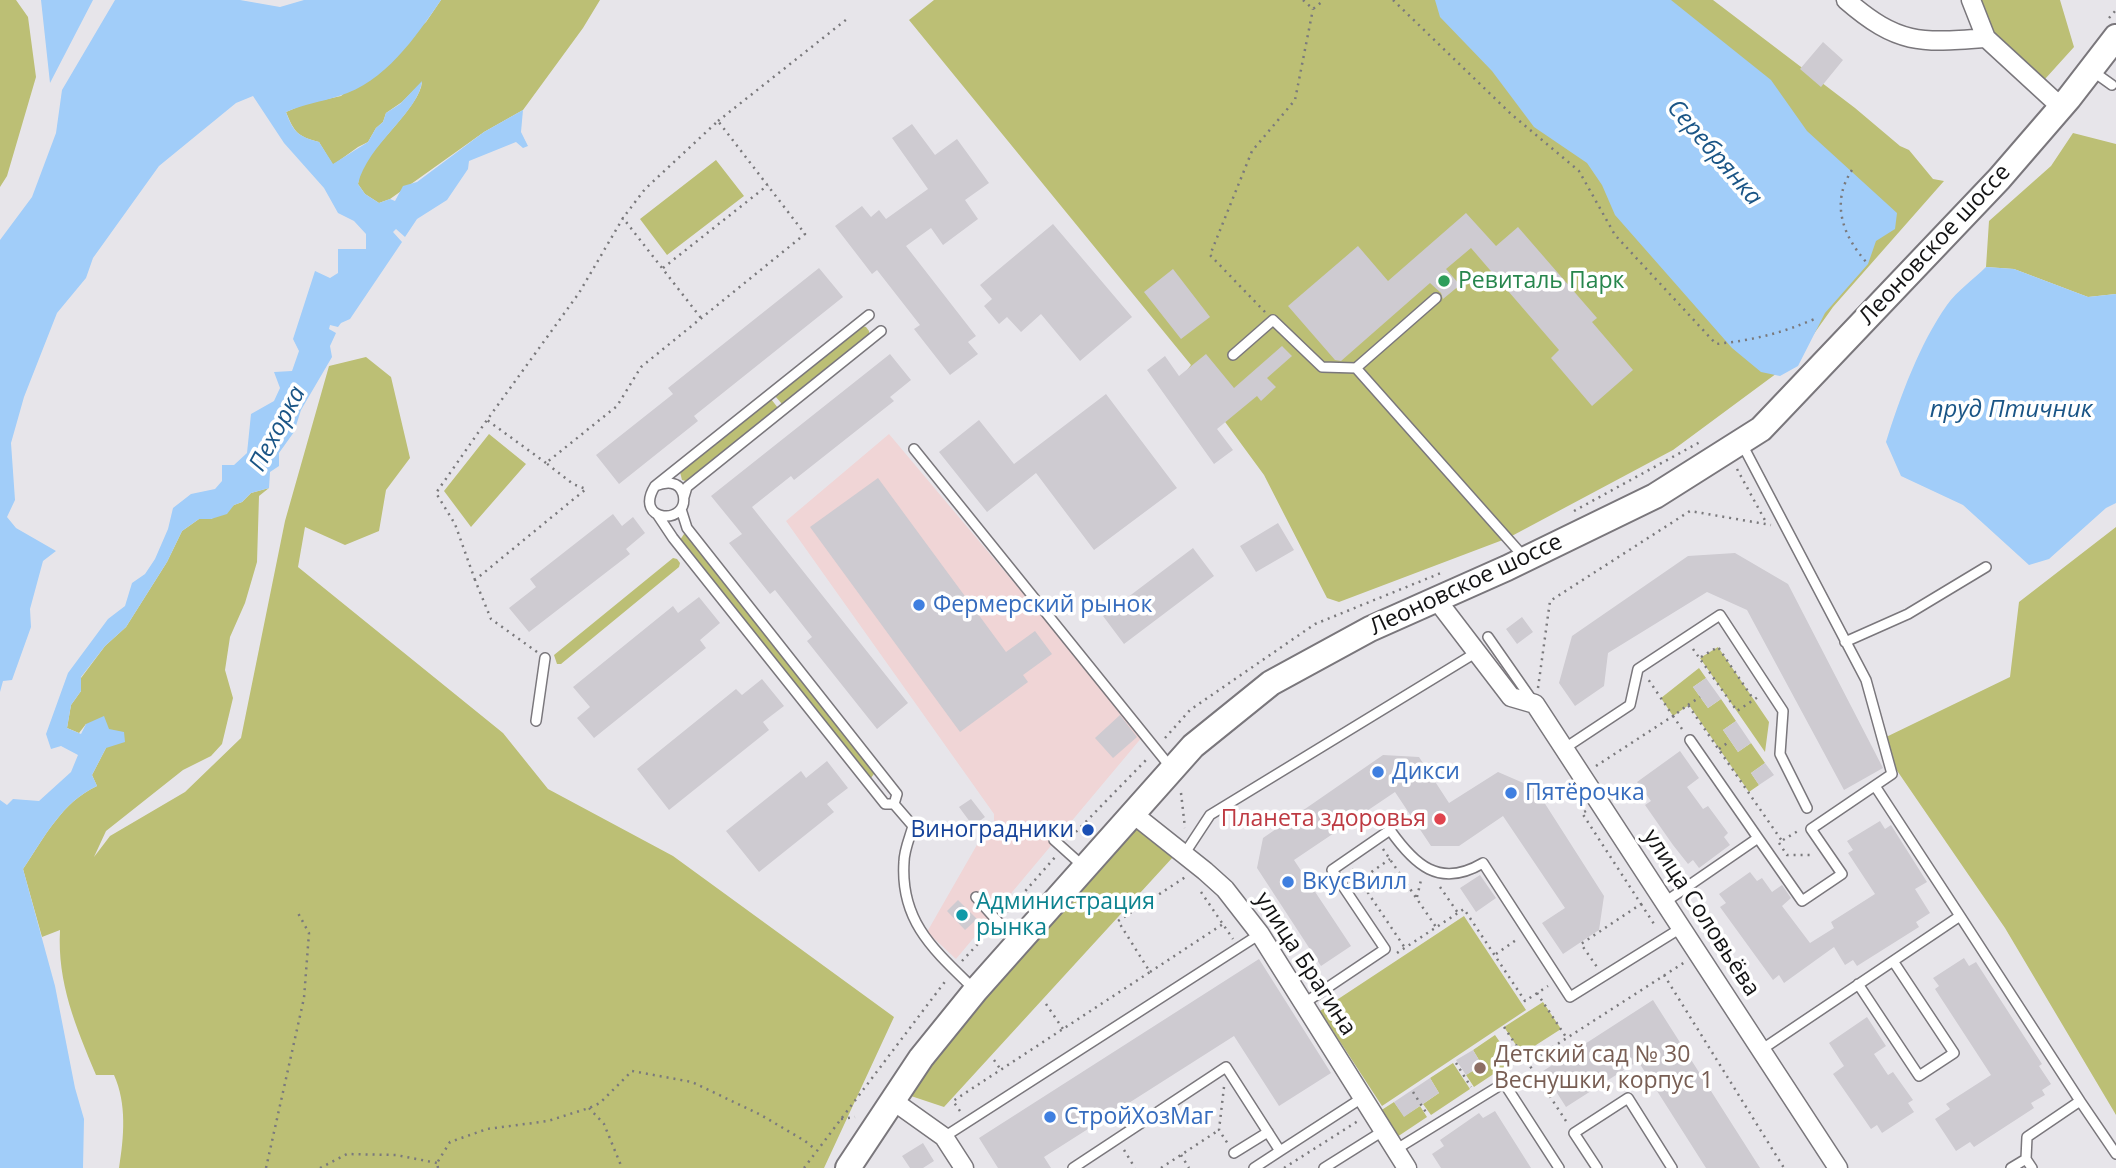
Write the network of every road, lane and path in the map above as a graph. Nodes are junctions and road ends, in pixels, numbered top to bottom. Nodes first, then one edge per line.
1 (1303, 0) edge
2 (1324, 0) edge
3 (1393, 0) edge
4 (1846, 0) edge
5 (1971, 0) edge
6 (1313, 9) junction
7 (847, 19) dead end
8 (2116, 37) edge
9 (1986, 38) junction
10 (2091, 69) junction
11 (2112, 85) dead end
12 (2061, 107) junction
13 (718, 121) junction
14 (1852, 170) dead end
15 (768, 185) junction
16 (623, 218) junction
17 (1868, 264) dead end
18 (662, 268) junction
19 (1436, 298) dead end
20 (869, 315) dead end
21 (701, 318) junction
22 (1817, 318) dead end
23 (1273, 320) junction
24 (881, 331) dead end
25 (1233, 355) dead end
26 (1356, 369) junction
27 (487, 420) junction
28 (1741, 442) junction
29 (914, 449) dead end
30 (545, 463) junction
31 (654, 486) junction
32 (684, 497) junction
33 (681, 509) junction
34 (657, 514) junction
35 (1785, 527) junction
36 (1526, 558) junction
37 (1986, 567) dead end
38 (475, 580) junction
39 (1436, 599) junction
40 (1488, 637) dead end
41 (1686, 637) junction
42 (1845, 642) junction
43 (1477, 652) junction
44 (545, 658) joint
45 (1700, 658) junction
46 (1640, 667) junction
47 (1769, 690) junction
48 (1700, 697) dead end
49 (1754, 700) junction
50 (1535, 704) junction
51 (1688, 705) junction
52 (1673, 716) junction
53 (536, 721) dead end
54 (1690, 740) joint
55 (1730, 741) dead end
56 (1565, 748) junction
57 (1718, 749) junction
58 (1583, 775) junction
59 (1176, 780) junction
60 (1875, 786) junction
61 (1600, 802) junction
62 (894, 804) junction
63 (1807, 808) dead end
64 (1132, 813) junction
65 (1811, 829) junction
66 (1758, 838) junction
67 (1376, 839) junction
68 (1054, 840) dead end
69 (1781, 842) junction
70 (1186, 851) junction
71 (1767, 851) junction
72 (1829, 855) junction
73 (1390, 859) junction
74 (1346, 860) junction
75 (1084, 867) junction
76 (1395, 867) junction
77 (1404, 868) dead end
78 (1190, 874) dead end
79 (1360, 880) junction
80 (1429, 881) dead end
81 (1438, 883) dead end
82 (1197, 884) dead end
83 (976, 897) dead end
84 (1416, 898) junction
85 (1665, 902) junction
86 (1641, 904) junction
87 (298, 913) dead end
88 (1458, 913) junction
89 (1960, 916) junction
90 (1223, 924) junction
91 (1436, 927) junction
92 (1681, 927) junction
93 (1528, 932) junction
94 (1260, 934) junction
95 (1664, 938) junction
96 (1017, 943) junction
97 (1238, 947) junction
98 (1405, 948) junction
99 (1699, 954) junction
100 (1494, 955) junction
101 (1393, 956) dead end
102 (1893, 961) junction
103 (1150, 972) junction
104 (1664, 975) junction
105 (1603, 976) junction
106 (1558, 979) junction
107 (1858, 984) junction
108 (976, 990) junction
109 (1537, 993) junction
110 (1046, 1004) dead end
111 (1303, 1004) junction
112 (1504, 1027) dead end
113 (1063, 1029) junction
114 (1567, 1038) junction
115 (1761, 1050) junction
116 (994, 1060) dead end
117 (1455, 1063) dead end
118 (1528, 1063) junction
119 (1226, 1067) junction
120 (1000, 1070) junction
121 (1413, 1092) dead end
122 (1479, 1098) junction
123 (892, 1100) junction
124 (2080, 1101) junction
125 (1367, 1105) junction
126 (589, 1108) junction
127 (967, 1122) junction
128 (1435, 1125) junction
129 (1219, 1130) junction
130 (1383, 1130) junction
131 (1268, 1132) junction
132 (1574, 1133) junction
133 (944, 1136) junction
134 (1116, 1139) junction
135 (817, 1150) dead end
136 (1395, 1150) junction
137 (1280, 1151) junction
138 (1234, 1153) joint
139 (2116, 1154) edge
140 (1181, 1155) junction
141 (2026, 1159) junction
142 (437, 1163) junction
143 (266, 1168) edge
144 (320, 1168) edge
145 (438, 1168) edge
146 (622, 1168) edge
147 (848, 1168) edge
148 (964, 1168) edge
149 (1073, 1168) edge
150 (1135, 1168) edge
151 (1161, 1168) edge
152 (1189, 1168) edge
153 (1254, 1168) edge
154 (1284, 1168) edge
155 (1324, 1168) edge
156 (1407, 1168) edge
157 (1559, 1168) edge
158 (1597, 1168) edge
159 (1672, 1168) edge
160 (1784, 1168) edge
161 (1838, 1168) edge
162 (2011, 1168) edge
163 (2032, 1168) edge

1 - 6 path
2 - 6 path
3 - 22 path
4 - 9 street
5 - 9 street
6 - 23 path
7 - 13 path
8 - 10 main road, Леоновское шоссе
9 - 12 street
10 - 11 lane
10 - 12 main road, Леоновское шоссе
12 - 28 main road, Леоновское шоссе
13 - 15 path
13 - 16 path
14 - 17 path
15 - 18 path
15 - 21 path
16 - 18 path
16 - 27 path
18 - 21 path
19 - 26 lane
20 - 31 lane
21 - 30 path
23 - 25 lane
23 - 26 lane
24 - 32 lane
26 - 36 lane
27 - 30 path
27 - 38 path
28 - 35 lane
28 - 36 main road, Леоновское шоссе
29 - 59 lane
30 - 38 path
31 - 32 lane
31 - 34 lane
32 - 33 lane
33 - 34 lane
33 - 62 lane
34 - 62 lane
35 - 42 lane
35 - 50 path
36 - 39 main road, Леоновское шоссе
37 - 42 lane
38 - 44 path
39 - 43 street, улица Соловьёва
39 - 59 main road, Леоновское шоссе
40 - 50 lane
41 - 45 path
41 - 46 lane
41 - 47 lane
42 - 60 lane
43 - 50 street, улица Соловьёва
43 - 70 lane
44 - 53 lane
45 - 49 path
45 - 49 path
46 - 52 path
46 - 56 lane
47 - 49 path
47 - 63 lane
48 - 51 path
50 - 56 street, улица Соловьёва
51 - 52 path
51 - 57 path
52 - 54 path
52 - 58 path
54 - 66 lane
55 - 57 path
56 - 58 street, улица Соловьёва
57 - 69 path
58 - 61 street, улица Соловьёва
59 - 64 main road, Леоновское шоссе
59 - 70 path
60 - 65 lane
60 - 89 lane
61 - 85 street, улица Соловьёва
61 - 86 path
62 - 108 lane
64 - 70 street, улица Брагина
64 - 75 main road, Леоновское шоссе
65 - 69 path
65 - 72 lane
66 - 71 lane
66 - 85 lane
67 - 73 path
67 - 74 lane
67 - 93 lane
68 - 75 lane
69 - 71 path
69 - 72 path
70 - 94 street, улица Брагина
71 - 72 lane
73 - 76 path
73 - 79 path
74 - 79 path
74 - 111 lane
75 - 96 main road, Леоновское шоссе
76 - 77 path
76 - 84 path
78 - 103 path
79 - 98 path
80 - 84 path
81 - 88 path
82 - 90 path
83 - 96 lane
84 - 91 path
85 - 92 street, улица Соловьёва
86 - 95 path
86 - 105 path
87 - 143 path
88 - 91 path
88 - 100 path
89 - 102 lane
89 - 124 lane
90 - 97 path
90 - 103 path
91 - 98 path
92 - 95 lane
92 - 99 street, улица Соловьёва
93 - 100 path
93 - 106 lane
94 - 97 lane
94 - 111 street, улица Брагина
95 - 105 lane
96 - 108 main road, Леоновское шоссе
97 - 127 lane
98 - 101 path
99 - 104 path
99 - 115 street, улица Соловьёва
100 - 109 path
102 - 107 lane
102 - 107 lane
103 - 113 path
104 - 114 path
104 - 160 path
105 - 106 lane
106 - 109 path
107 - 115 lane
108 - 123 main road, Леоновское шоссе
109 - 114 path
110 - 113 path
111 - 125 street, улица Брагина
112 - 118 path
113 - 120 path
114 - 118 path
115 - 161 street, улица Соловьёва
116 - 120 path
117 - 122 path
118 - 132 path
119 - 129 path
119 - 131 lane
119 - 134 lane
120 - 127 path
121 - 128 path
122 - 128 lane
122 - 157 lane
123 - 133 street
123 - 147 main road, Леоновское шоссе
124 - 139 lane
124 - 141 lane
125 - 130 street, улица Брагина
125 - 137 lane
125 - 154 path
126 - 135 path
126 - 142 path
126 - 146 path
127 - 133 lane
128 - 136 lane
129 - 138 path
129 - 140 path
130 - 136 street, улица Брагина
130 - 155 lane
131 - 137 lane
131 - 138 lane
132 - 158 lane
132 - 159 lane
133 - 148 street
134 - 149 lane
134 - 150 path
136 - 156 street, улица Брагина
137 - 153 lane
140 - 151 path
140 - 152 path
141 - 162 lane
141 - 163 lane
142 - 144 path
142 - 145 path

